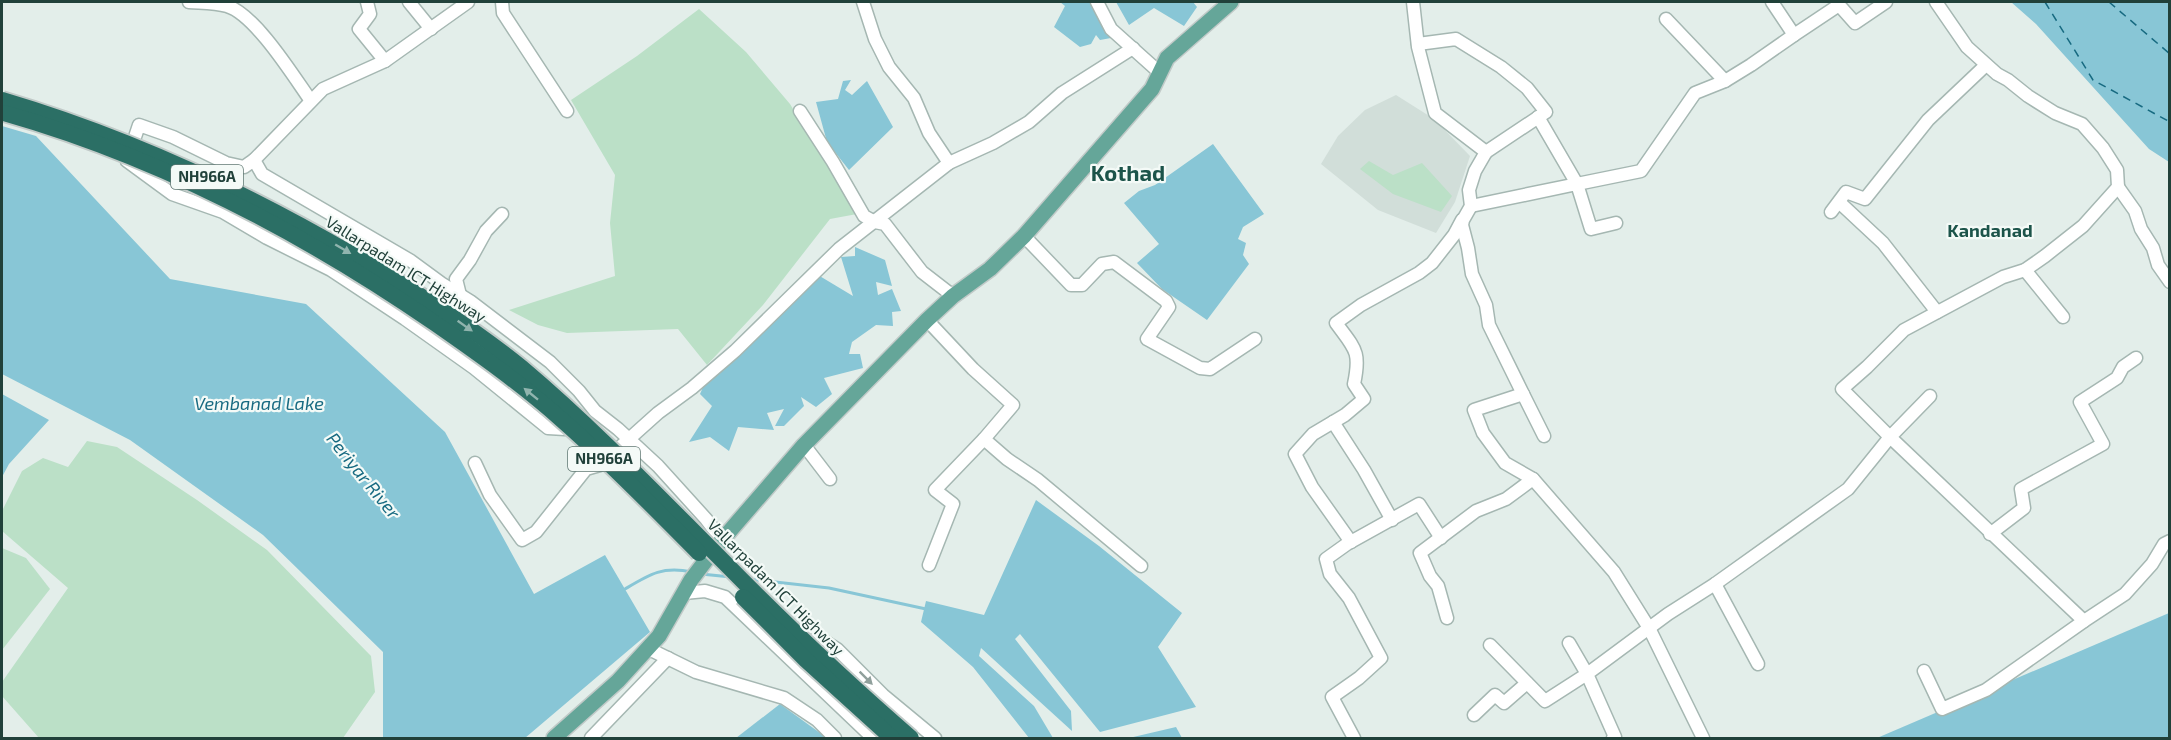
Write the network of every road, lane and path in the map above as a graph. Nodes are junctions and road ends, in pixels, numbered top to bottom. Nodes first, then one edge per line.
1 (189, 2) edge
2 (367, 2) edge
3 (409, 2) edge
4 (468, 2) edge
5 (502, 2) edge
6 (863, 2) edge
7 (1097, 2) edge
8 (1231, 2) edge
9 (1413, 2) edge
10 (1772, 2) edge
11 (1886, 2) edge
12 (1936, 2) edge
13 (228, 4) edge
14 (1666, 19) dead end
15 (431, 29) junction
16 (1794, 35) junction
17 (1418, 44) junction
18 (1133, 48) junction
19 (385, 61) junction
20 (1986, 65) junction
21 (1159, 72) junction
22 (1725, 81) junction
23 (2, 100) edge
24 (310, 101) junction
25 (567, 111) dead end
26 (800, 111) dead end
27 (2, 112) edge
28 (1538, 117) junction
29 (1486, 152) junction
30 (254, 160) junction
31 (949, 163) junction
32 (234, 165) junction
33 (1577, 184) junction
34 (2118, 187) junction
35 (206, 206) junction
36 (1471, 206) junction
37 (502, 214) dead end
38 (1462, 220) junction
39 (875, 222) junction
40 (1616, 224) dead end
41 (1024, 236) junction
42 (2025, 270) junction
43 (2169, 282) edge
44 (460, 295) junction
45 (953, 296) junction
46 (1937, 312) junction
47 (2063, 317) dead end
48 (927, 320) junction
49 (1255, 339) dead end
50 (2136, 358) dead end
51 (1523, 394) junction
52 (1930, 396) dead end
53 (591, 406) junction
54 (1333, 422) junction
55 (1544, 436) dead end
56 (1890, 437) junction
57 (629, 439) junction
58 (984, 439) junction
59 (804, 445) junction
60 (475, 463) dead end
61 (830, 479) dead end
62 (1533, 479) junction
63 (1392, 520) junction
64 (1990, 534) junction
65 (1441, 538) junction
66 (2169, 541) edge
67 (1351, 542) junction
68 (719, 543) junction
69 (929, 565) dead end
70 (1141, 566) dead end
71 (1715, 584) junction
72 (688, 587) junction
73 (1447, 618) dead end
74 (2084, 621) junction
75 (1649, 628) junction
76 (1569, 643) dead end
77 (1490, 645) dead end
78 (647, 648) junction
79 (784, 654) junction
80 (668, 658) junction
81 (1758, 664) dead end
82 (1924, 671) dead end
83 (1587, 674) junction
84 (1527, 683) junction
85 (1474, 715) dead end
86 (555, 738) edge
87 (591, 738) edge
88 (835, 738) edge
89 (873, 738) edge
90 (892, 738) edge
91 (911, 738) edge
92 (935, 738) edge
93 (1354, 738) edge
94 (1613, 738) edge
95 (1702, 738) edge

1 - 13 street
2 - 19 street
3 - 15 street
4 - 15 street
5 - 25 street
6 - 31 street
7 - 18 street
8 - 21 main road
9 - 17 street
10 - 16 street
11 - 16 street
12 - 20 street
13 - 24 street
14 - 22 street
15 - 19 street
16 - 22 street
17 - 28 street
17 - 29 street
18 - 21 street
18 - 31 street
19 - 24 street
20 - 34 street
20 - 46 street
21 - 41 main road
22 - 33 street
23 -> 91 highway, Vallarpadam ICT Highway / NH966A, bridge
24 - 30 street
26 - 39 street
90 -> 27 highway, Vallarpadam ICT Highway / NH966A, bridge
28 - 29 street
28 - 33 street
29 - 36 street
30 - 32 street
30 - 44 street
31 - 39 street
32 - 35 street
32 - 35 street
33 - 36 street
33 - 40 street
34 - 42 street
34 - 43 street
35 - 53 street
36 - 38 street
37 - 44 street
38 - 51 street
38 - 54 street
39 - 45 street
39 - 57 street
41 - 45 main road
41 - 49 street
42 - 46 street
42 - 47 street
44 - 53 street
45 - 48 main road
46 - 56 street
48 - 58 street
48 - 59 main road
50 - 64 street
51 - 55 street
51 - 62 street
52 - 56 street
53 - 57 street
54 - 63 street
54 - 67 street
56 - 64 street
56 - 71 street
57 - 60 street
57 - 68 street
58 - 69 street
58 - 70 street
59 - 61 street
59 - 68 main road
62 - 65 street
62 - 75 street
63 - 65 street
63 - 67 street
64 - 74 street
65 - 73 street
66 - 74 street
67 - 93 street
68 - 72 main road
71 - 75 street
71 - 81 street
72 - 78 main road
72 - 79 street
74 - 82 street
75 - 83 street
75 - 95 street
76 - 83 street
77 - 84 street
78 - 80 street
78 - 86 main road
79 - 89 street
79 -> 92 street
80 - 87 street
80 - 88 street
83 - 84 street
83 - 94 street
84 - 85 street

